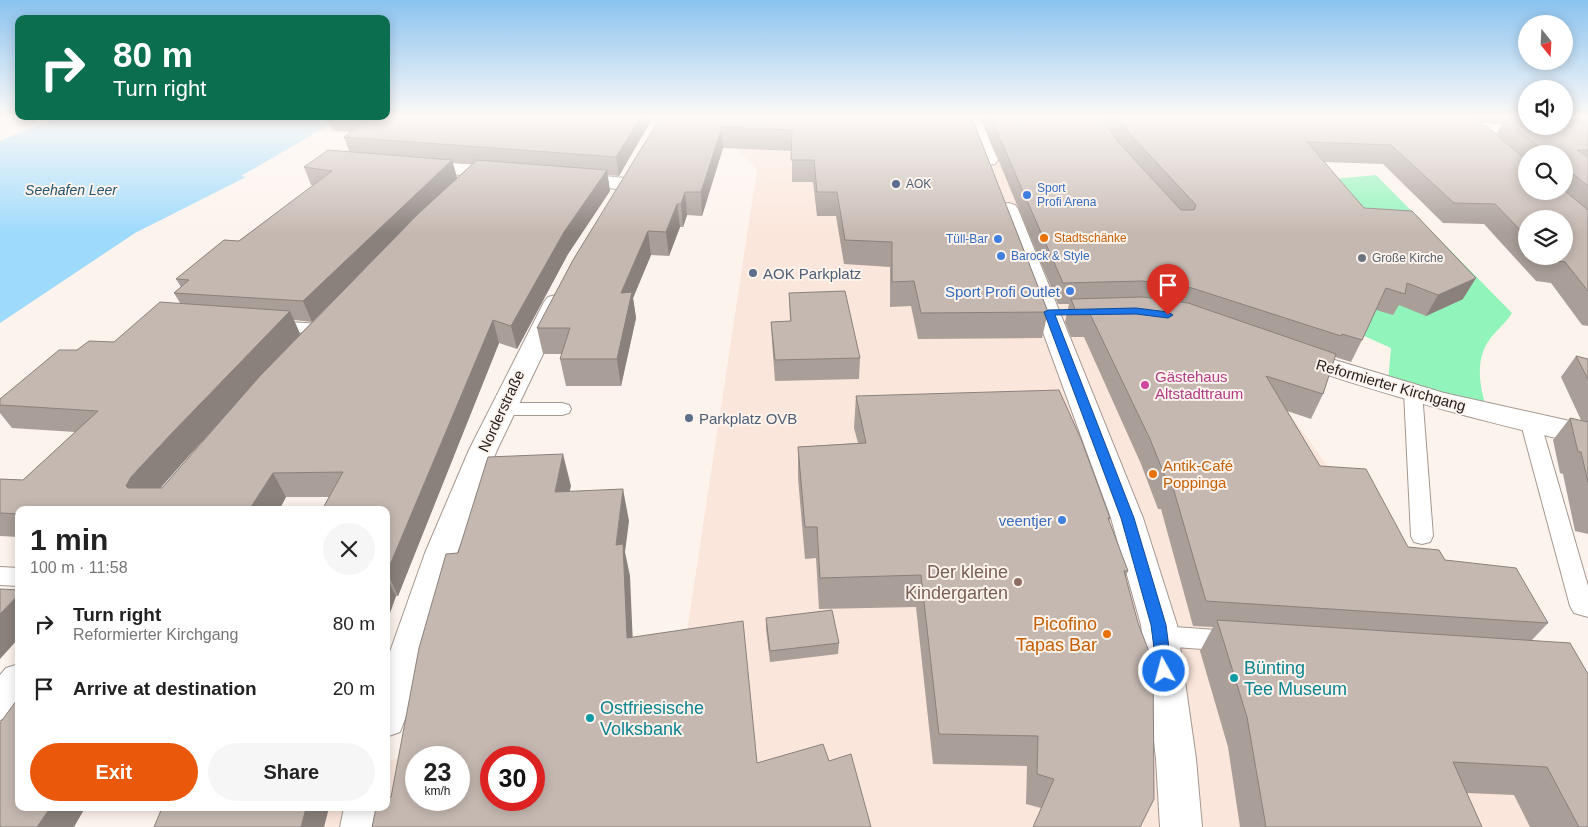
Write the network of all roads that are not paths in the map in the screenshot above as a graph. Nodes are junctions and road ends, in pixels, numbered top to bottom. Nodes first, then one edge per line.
1 (984, 157) edge
2 (402, 165) edge
3 (478, 171) junction
4 (517, 174) edge
5 (557, 178) edge
6 (457, 190) edge
7 (611, 207) edge
8 (568, 280) edge
9 (328, 322) joint
10 (253, 324) edge
11 (1275, 349) edge
12 (301, 350) edge
13 (1413, 392) junction
14 (502, 409) junction
15 (562, 409) dead end
16 (1532, 424) junction
17 (1588, 435) edge
18 (1422, 536) dead end
19 (0, 576) edge
20 (15, 577) edge
21 (1588, 607) edge
22 (1160, 636) junction
23 (1257, 642) edge
24 (15, 685) edge
25 (0, 703) edge
26 (390, 707) edge
27 (364, 811) edge
28 (361, 827) edge
29 (1181, 827) edge

1 - 22 street
2 - 3 street
3 - 4 street
3 - 6 street
5 - 7 street
8 - 14 street, Norderstraße
9 - 10 lane
9 - 12 street
11 - 13 street, Reformierter Kirchgang
13 - 16 street, Reformierter Kirchgang
13 - 18 lane
14 - 15 lane
14 - 26 street, Norderstraße
16 - 17 street, Reformierter Kirchgang
16 - 21 lane
19 - 20 lane
22 - 23 lane
22 - 29 street
24 - 25 street
27 - 28 street

